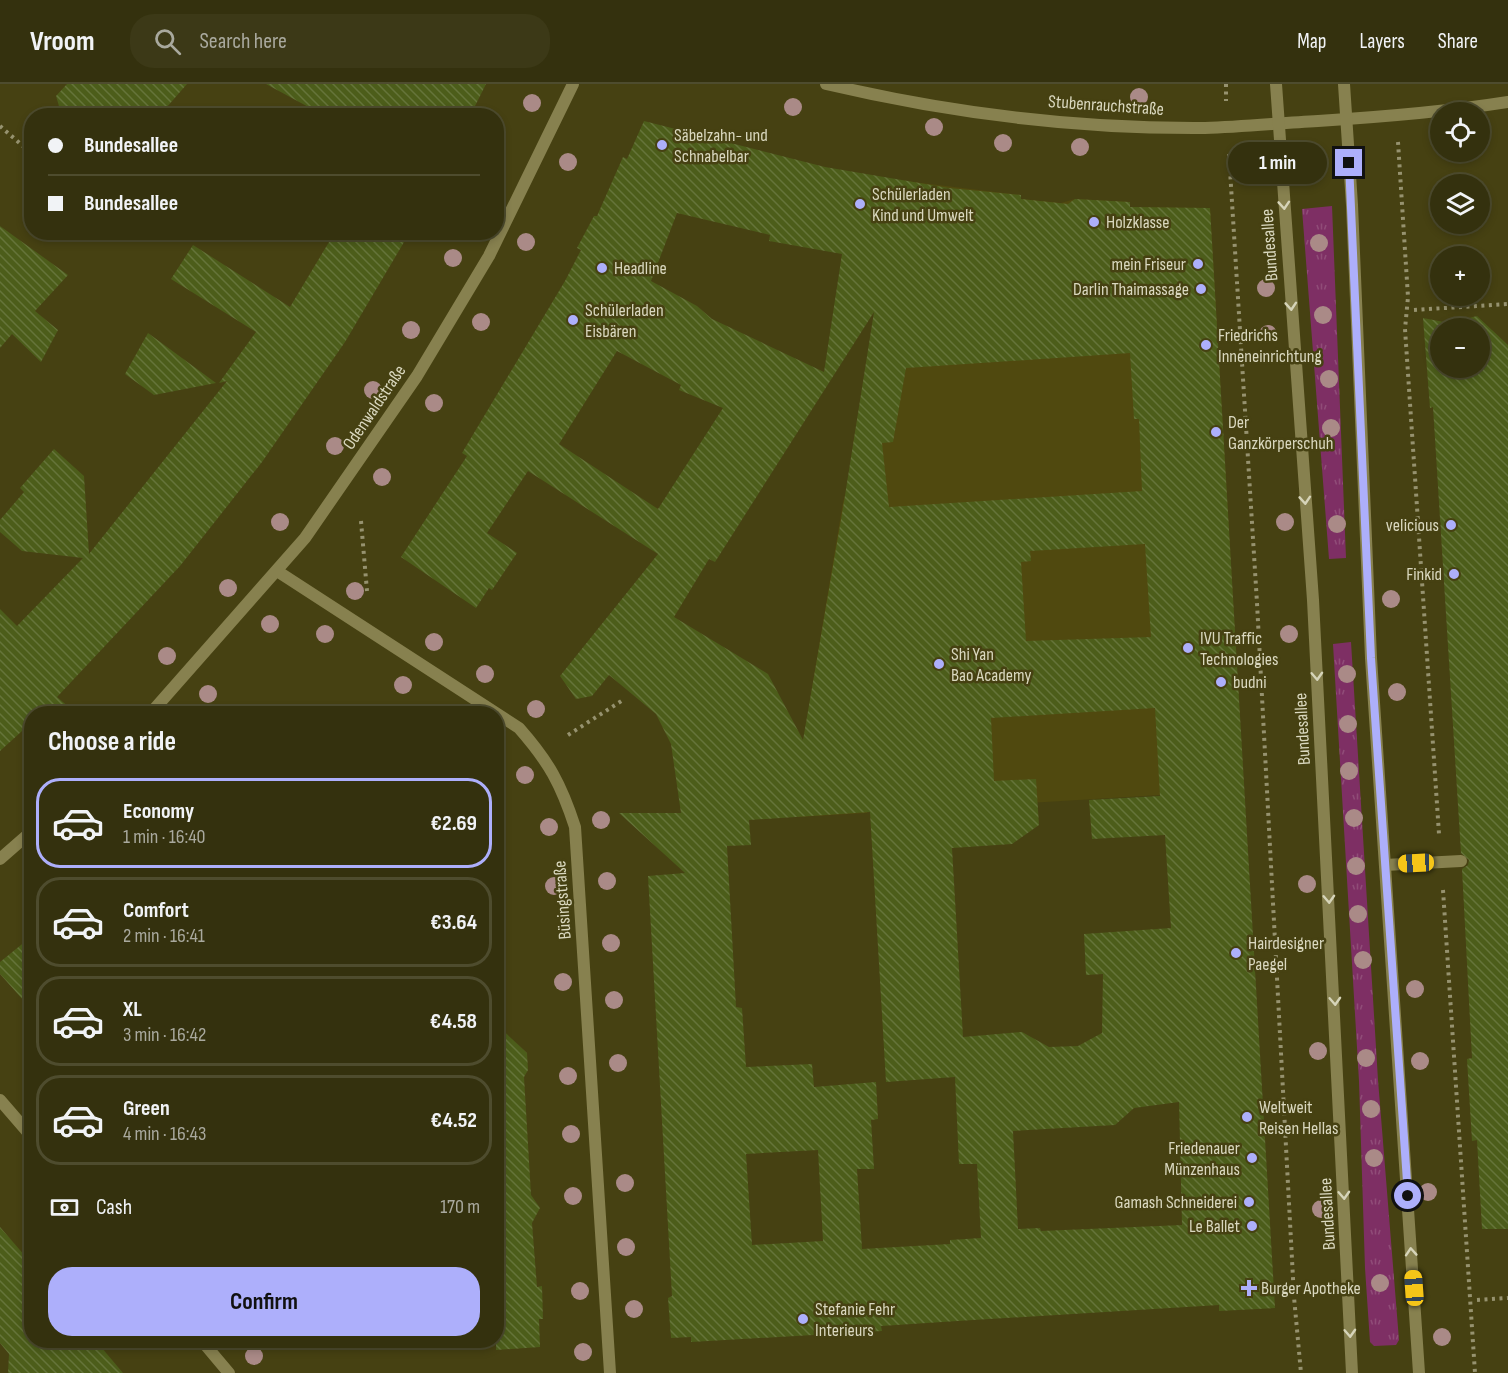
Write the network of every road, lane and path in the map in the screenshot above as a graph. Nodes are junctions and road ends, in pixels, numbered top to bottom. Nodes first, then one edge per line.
1 (573, 84) edge
2 (826, 84) edge
3 (1226, 84) edge
4 (1276, 84) edge
5 (1344, 84) edge
6 (1226, 97) dead end
7 (1508, 102) edge
8 (1346, 119) junction
9 (1278, 123) junction
10 (0, 126) edge
11 (1398, 145) dead end
12 (24, 147) edge
13 (1229, 154) dead end
14 (504, 225) edge
15 (497, 240) edge
16 (1508, 304) edge
17 (1414, 310) dead end
18 (361, 521) dead end
19 (277, 571) junction
20 (367, 591) dead end
21 (623, 700) dead end
22 (157, 706) edge
23 (485, 706) edge
24 (504, 718) edge
25 (568, 735) dead end
26 (24, 838) edge
27 (0, 859) edge
28 (1461, 861) dead end
29 (1441, 862) junction
30 (1385, 865) junction
31 (0, 1100) edge
32 (24, 1128) edge
33 (1508, 1298) edge
34 (1477, 1300) dead end
35 (208, 1348) edge
36 (229, 1373) edge
37 (610, 1373) edge
38 (1301, 1373) edge
39 (1352, 1373) edge
40 (1419, 1373) edge
41 (1475, 1373) edge

1 - 14 street, Odenwaldstraße
2 - 9 street, Stubenrauchstraße
3 - 6 path
4 - 9 street, Bundesallee
5 - 8 street
7 - 8 street, Stubenrauchstraße
8 - 9 street, Stubenrauchstraße
8 - 30 street
9 -> 39 street, Bundesallee
10 - 12 path
11 - 29 path
13 - 38 path
15 - 19 street, Odenwaldstraße
16 - 17 path
18 - 20 path
19 - 22 street, Odenwaldstraße
19 - 23 street, Büsingstraße
21 - 25 path
24 - 37 street, Büsingstraße
26 - 27 street
28 - 29 street
29 - 30 street
29 - 41 path
40 -> 30 street
31 - 32 street
33 - 34 path
35 - 36 street

